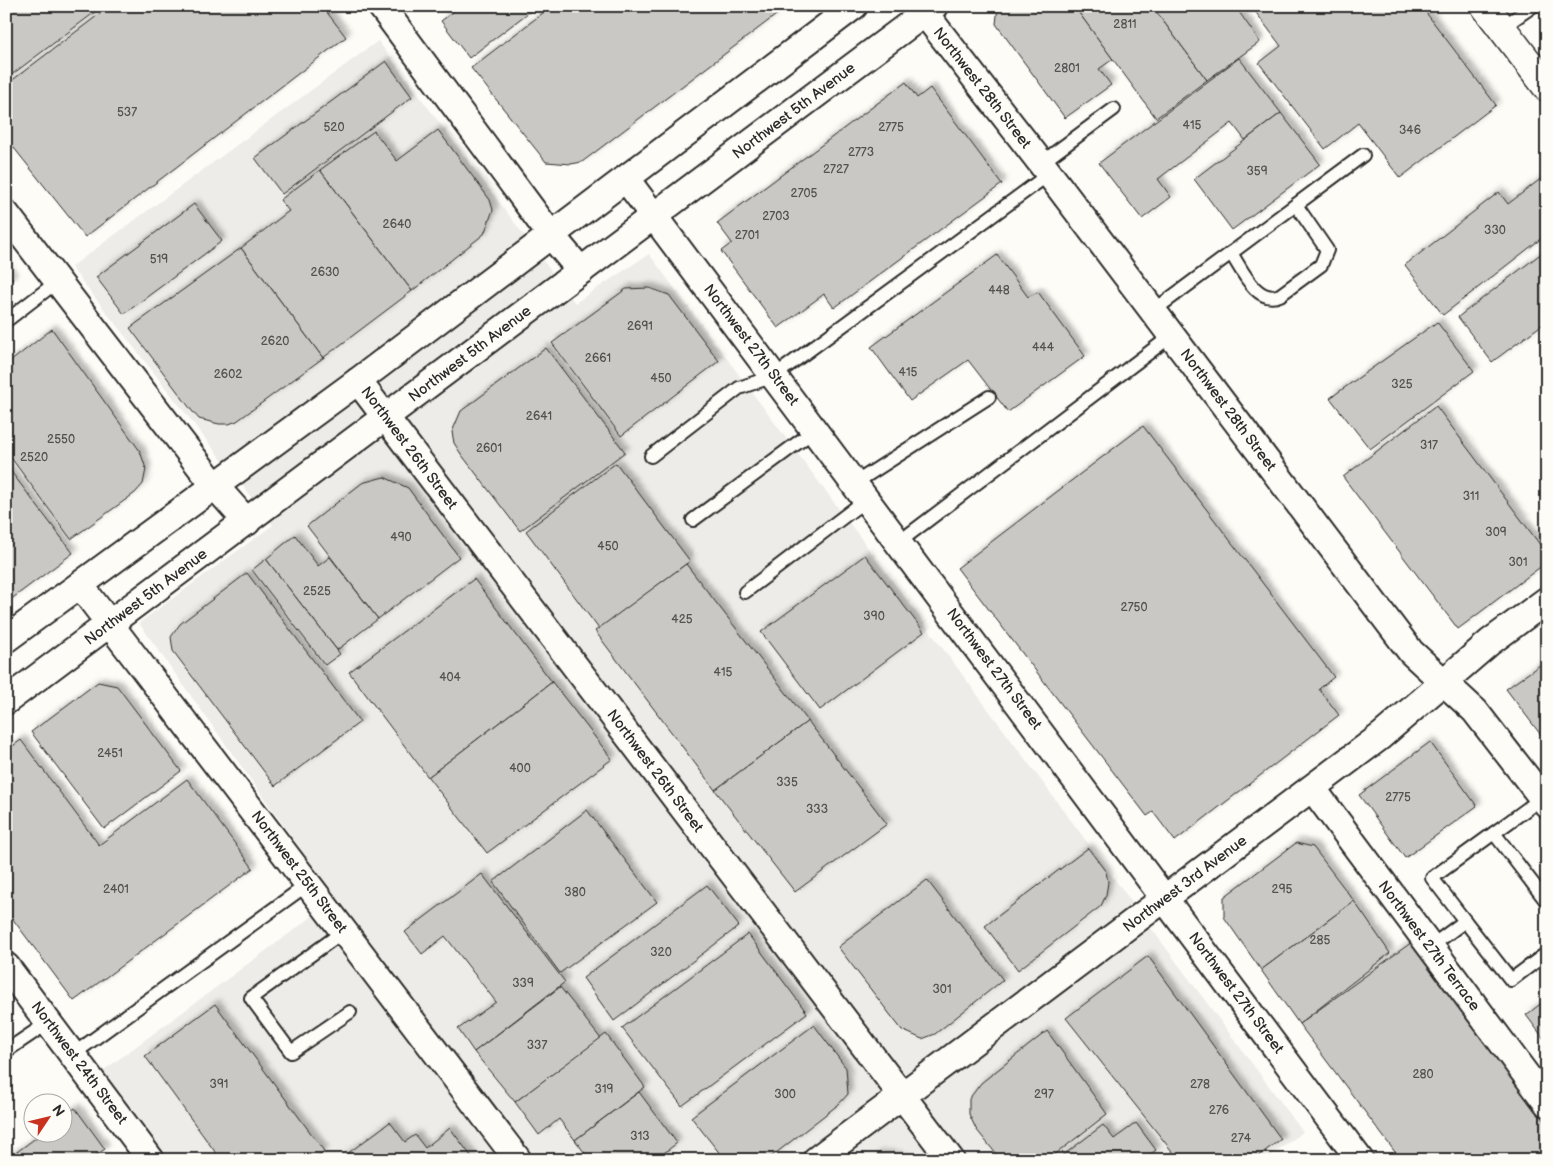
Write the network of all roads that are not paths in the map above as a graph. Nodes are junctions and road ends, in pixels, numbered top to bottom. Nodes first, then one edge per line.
1 (381, 6) edge
2 (854, 6) edge
3 (1485, 6) edge
4 (1533, 6) edge
5 (926, 9) edge
6 (1501, 28) junction
7 (1547, 88) edge
8 (1114, 109) dead end
9 (1363, 155) dead end
10 (1045, 169) junction
11 (626, 179) junction
12 (1296, 205) junction
13 (6, 214) edge
14 (654, 216) junction
15 (550, 234) junction
16 (1230, 253) junction
17 (581, 271) junction
18 (58, 281) junction
19 (1153, 311) junction
20 (6, 321) edge
21 (1171, 336) junction
22 (774, 376) junction
23 (358, 381) junction
24 (988, 397) dead end
25 (386, 418) junction
26 (815, 430) junction
27 (651, 456) dead end
28 (216, 486) junction
29 (861, 491) junction
30 (692, 520) dead end
31 (247, 522) junction
32 (899, 542) junction
33 (80, 585) junction
34 (745, 592) dead end
35 (1547, 600) edge
36 (110, 624) junction
37 (6, 639) edge
38 (1443, 683) junction
39 (6, 701) edge
40 (1312, 788) junction
41 (1545, 801) edge
42 (1494, 833) junction
43 (308, 884) junction
44 (1166, 899) junction
45 (1547, 902) edge
46 (1465, 921) junction
47 (344, 931) junction
48 (1430, 947) junction
49 (1547, 953) edge
50 (6, 966) edge
51 (350, 1012) dead end
52 (49, 1022) junction
53 (6, 1051) edge
54 (72, 1055) junction
55 (903, 1095) junction
56 (1547, 1103) edge
57 (151, 1160) edge
58 (518, 1160) edge
59 (816, 1160) edge
60 (951, 1160) edge
61 (1360, 1160) edge

1 - 15 street
2 - 11 street
3 - 6 street
4 - 6 lane
5 - 10 street, Northwest 28th Street
5 - 14 street, Northwest 5th Avenue
6 - 7 street
8 - 10 lane
9 - 12 lane
10 - 19 street, Northwest 28th Street
10 - 22 lane
11 - 14 street, Northwest 27th Street
11 - 15 street
12 - 16 lane
12 - 16 lane
13 - 18 street
14 - 17 street, Northwest 5th Avenue
14 - 22 street, Northwest 27th Street
15 - 17 street
15 - 23 street
16 - 19 lane
17 - 25 street, Northwest 5th Avenue
18 - 20 lane
18 - 28 street
19 - 21 street, Northwest 28th Street
21 - 32 lane
21 - 38 street, Northwest 28th Street
22 - 26 street, Northwest 27th Street
22 - 27 lane
23 - 25 street, Northwest 26th Street
23 - 28 street
24 - 29 lane
25 - 31 street, Northwest 5th Avenue
25 - 55 street, Northwest 26th Street
26 - 29 street, Northwest 27th Street
26 - 30 lane
28 - 31 street
28 - 33 street
29 - 32 street, Northwest 27th Street
29 - 34 lane
31 - 36 street, Northwest 5th Avenue
32 - 44 street, Northwest 27th Street
33 - 36 street, Northwest 25th Street
33 - 37 street
35 - 38 street, Northwest 3rd Avenue
36 - 39 street, Northwest 5th Avenue
36 - 43 street, Northwest 25th Street
38 - 40 street, Northwest 3rd Avenue
38 - 41 street, Northwest 28th Street
40 - 44 street, Northwest 3rd Avenue
40 - 48 street, Northwest 27th Terrace
41 - 42 lane
42 - 45 lane
42 - 46 lane
43 - 47 street, Northwest 25th Street
43 - 54 lane
44 - 55 street, Northwest 3rd Avenue
44 - 61 street, Northwest 27th Street
46 - 48 lane
46 - 49 lane
47 - 51 lane
47 - 58 street, Northwest 25th Street
48 - 56 street, Northwest 27th Terrace
50 - 52 street, Northwest 24th Street
52 - 53 lane
52 - 54 street, Northwest 24th Street
54 - 57 street, Northwest 24th Street
55 - 59 street, Northwest 3rd Avenue
55 - 60 street, Northwest 26th Street

